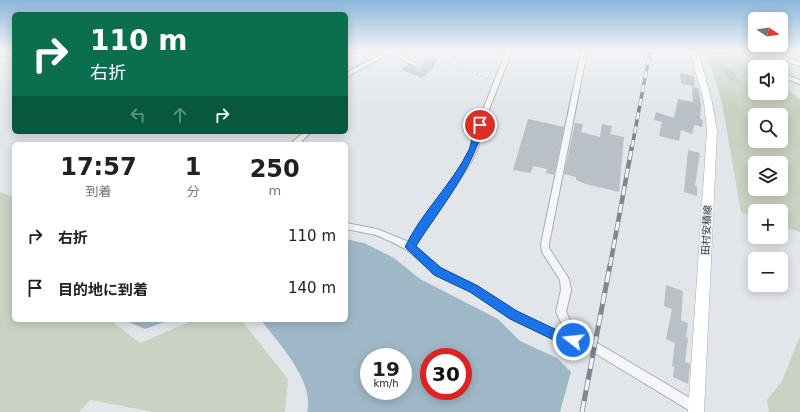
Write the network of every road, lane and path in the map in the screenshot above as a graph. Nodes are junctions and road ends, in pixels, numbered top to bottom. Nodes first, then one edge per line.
1 (467, 70) edge
2 (502, 70) edge
3 (580, 70) edge
4 (699, 70) edge
5 (788, 78) edge
6 (497, 82) junction
7 (800, 82) edge
8 (306, 134) edge
9 (296, 142) edge
10 (348, 226) edge
11 (410, 247) junction
12 (573, 340) junction
13 (696, 410) edge

1 - 6 path
2 - 6 street
3 - 12 street
4 - 13 main road, 田村安積線
5 - 7 street
6 - 11 street
8 - 9 street
10 - 11 street
11 - 12 street
12 - 13 street

